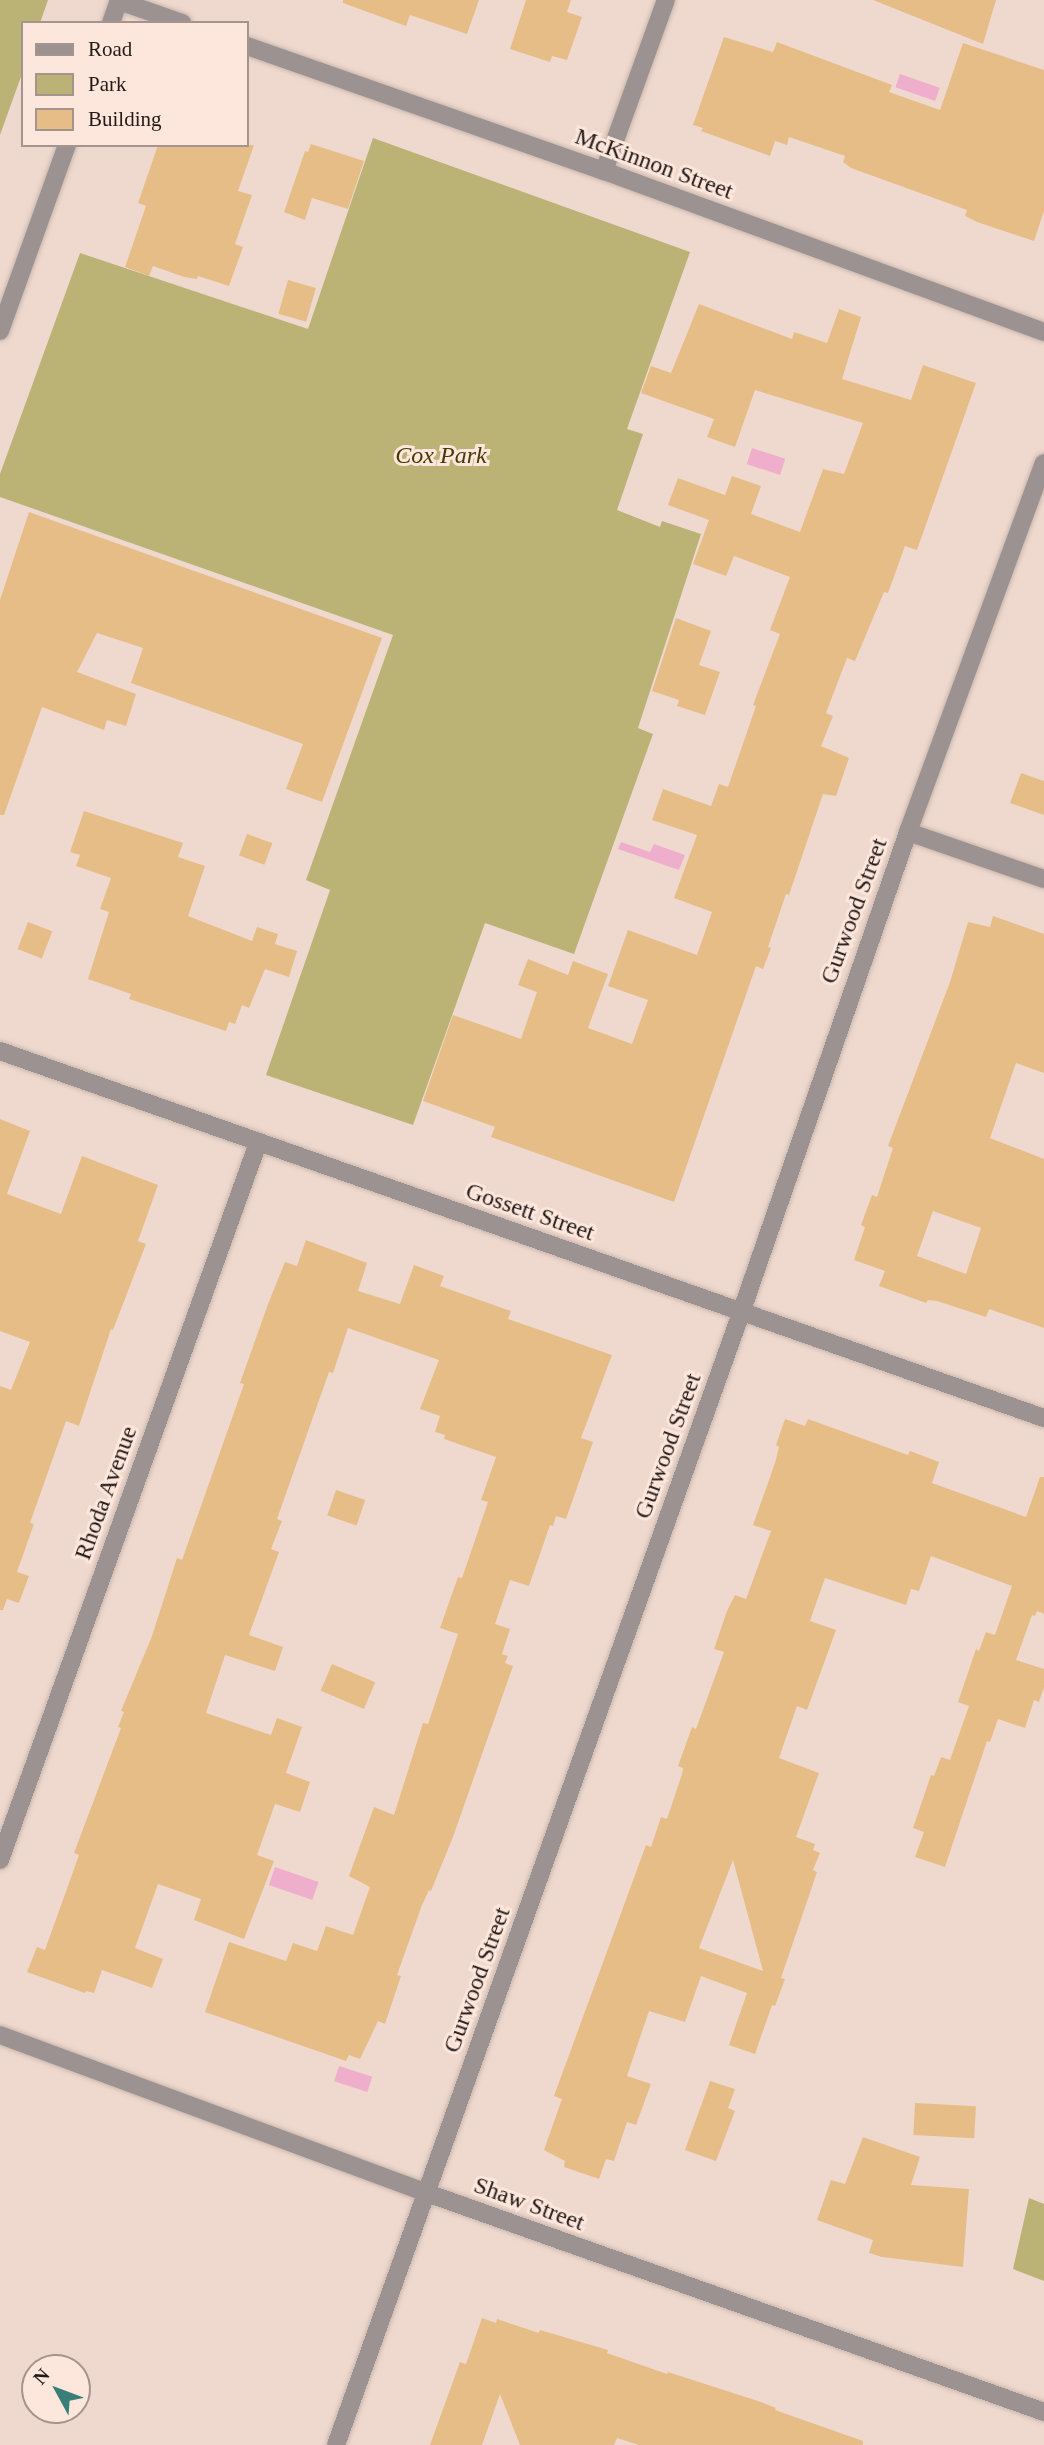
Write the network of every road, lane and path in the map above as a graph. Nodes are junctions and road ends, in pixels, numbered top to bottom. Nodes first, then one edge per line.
1 (119, 0) edge
2 (666, 0) edge
3 (112, 21) edge
4 (177, 21) edge
5 (248, 46) edge
6 (66, 147) edge
7 (604, 171) junction
8 (0, 331) edge
9 (1044, 332) edge
10 (1044, 463) edge
11 (908, 832) junction
12 (1044, 879) edge
13 (0, 1051) edge
14 (258, 1143) junction
15 (741, 1313) junction
16 (1044, 1418) edge
17 (0, 1860) edge
18 (0, 2035) edge
19 (427, 2193) junction
20 (1044, 2412) edge
21 (336, 2445) edge

1 - 3 street
1 - 4 street
2 - 7 street
5 - 7 street, McKinnon Street
6 - 8 street
7 - 9 street, McKinnon Street
10 - 11 street, Gurwood Street
11 - 12 street
11 - 15 street, Gurwood Street
13 - 14 street, Gossett Street
14 - 15 street, Gossett Street
14 - 17 street, Rhoda Avenue
15 - 16 street, Gossett Street
15 - 19 street, Gurwood Street
18 - 19 street, Shaw Street
19 - 20 street, Shaw Street
19 - 21 street, Gurwood Street

